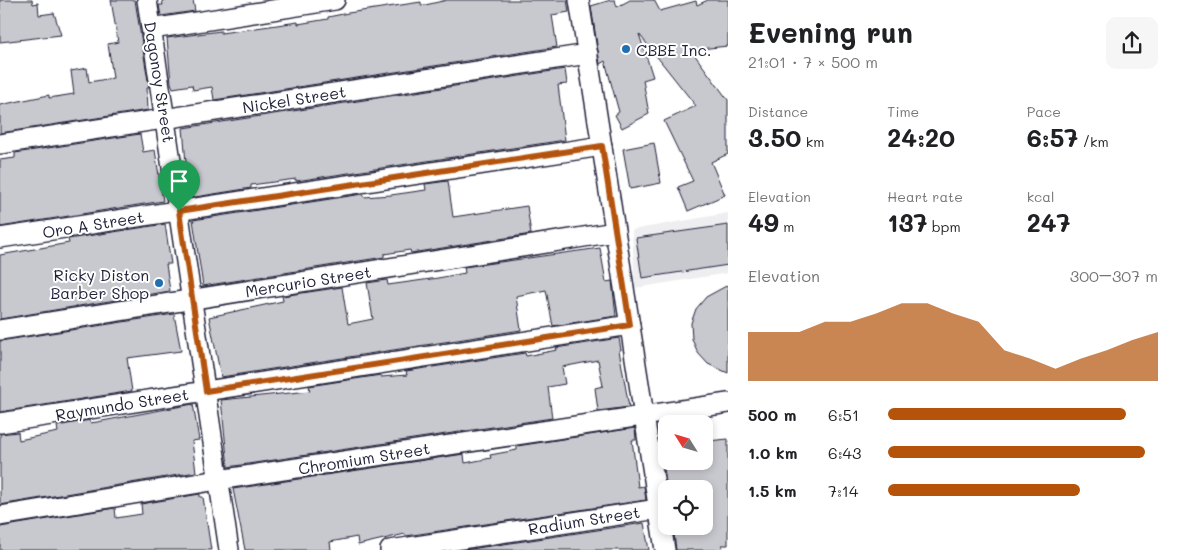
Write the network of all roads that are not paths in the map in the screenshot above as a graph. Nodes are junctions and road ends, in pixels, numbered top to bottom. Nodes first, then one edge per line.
1 (147, 0) edge
2 (335, 0) edge
3 (579, 0) edge
4 (152, 29) junction
5 (588, 54) junction
6 (165, 119) junction
7 (0, 144) edge
8 (602, 146) junction
9 (179, 211) junction
10 (615, 232) junction
11 (0, 238) edge
12 (192, 299) junction
13 (630, 325) junction
14 (0, 330) edge
15 (206, 391) junction
16 (728, 403) edge
17 (644, 416) junction
18 (0, 423) edge
19 (218, 480) junction
20 (658, 509) joint
21 (0, 516) edge
22 (662, 535) edge
23 (229, 550) edge
24 (390, 550) edge
25 (665, 550) edge

1 - 4 street, Dagonoy Street
2 - 4 street
3 - 5 street
4 - 6 street, Dagonoy Street
5 - 6 street, Nickel Street
5 - 8 street
6 - 7 street, Nickel Street
6 - 9 street, Dagonoy Street
8 - 9 street, Oro A Street
8 - 10 street
9 - 11 street, Oro A Street
9 - 12 street, Dagonoy Street
10 - 12 street, Mercurio Street
10 - 13 street
12 - 14 street, Mercurio Street
12 - 15 street, Dagonoy Street
13 - 15 street, Raymundo Street
13 - 17 street
15 - 18 street, Raymundo Street
15 - 19 street, Dagonoy Street
16 - 17 street, Chromium Street
17 - 19 street, Chromium Street
17 - 20 street
19 - 21 street, Chromium Street
19 - 23 street, Dagonoy Street
20 - 24 street, Radium Street
22 - 25 street

